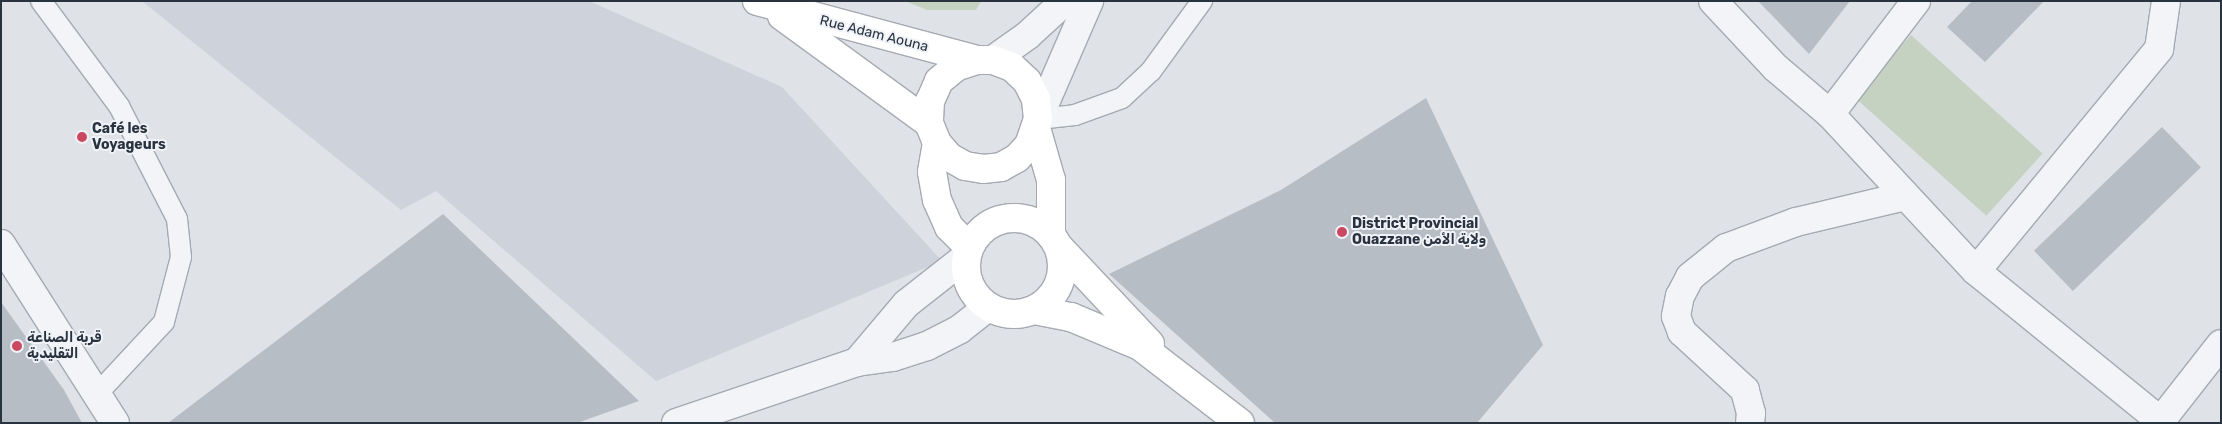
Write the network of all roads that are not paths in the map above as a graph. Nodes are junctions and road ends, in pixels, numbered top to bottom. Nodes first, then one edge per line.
1 (41, 1) edge
2 (1065, 1) edge
3 (1089, 1) edge
4 (1202, 1) edge
5 (1713, 1) edge
6 (1916, 1) edge
7 (2166, 1) edge
8 (764, 4) edge
9 (985, 60) junction
10 (1830, 114) junction
11 (1037, 123) junction
12 (933, 133) junction
13 (1905, 196) junction
14 (1055, 241) junction
15 (1, 244) edge
16 (967, 252) junction
17 (1976, 271) junction
18 (988, 307) junction
19 (1034, 310) junction
20 (2221, 344) edge
21 (857, 362) junction
22 (1171, 367) junction
23 (96, 394) junction
24 (684, 422) edge
25 (2161, 422) edge
26 (115, 423) edge
27 (1240, 423) edge
28 (1750, 423) edge

1 - 23 lane
2 - 9 street
3 - 11 street
4 - 11 lane
5 - 10 street
6 - 10 street
7 - 17 street
8 - 9 main road, Rue Adam Aouna
8 - 12 main road, Rue Adam Aouna
9 - 11 main road
9 - 12 main road
10 - 13 street
11 - 12 main road
11 - 14 main road
12 - 16 main road
13 - 17 street
13 - 28 street
14 - 16 main road
14 - 19 main road
14 - 22 main road
15 - 23 street
16 - 18 main road
16 - 21 street
17 - 25 street
18 - 19 main road
18 - 21 street
19 - 22 main road
20 - 25 street
21 - 24 street
22 - 27 main road
23 - 26 street

